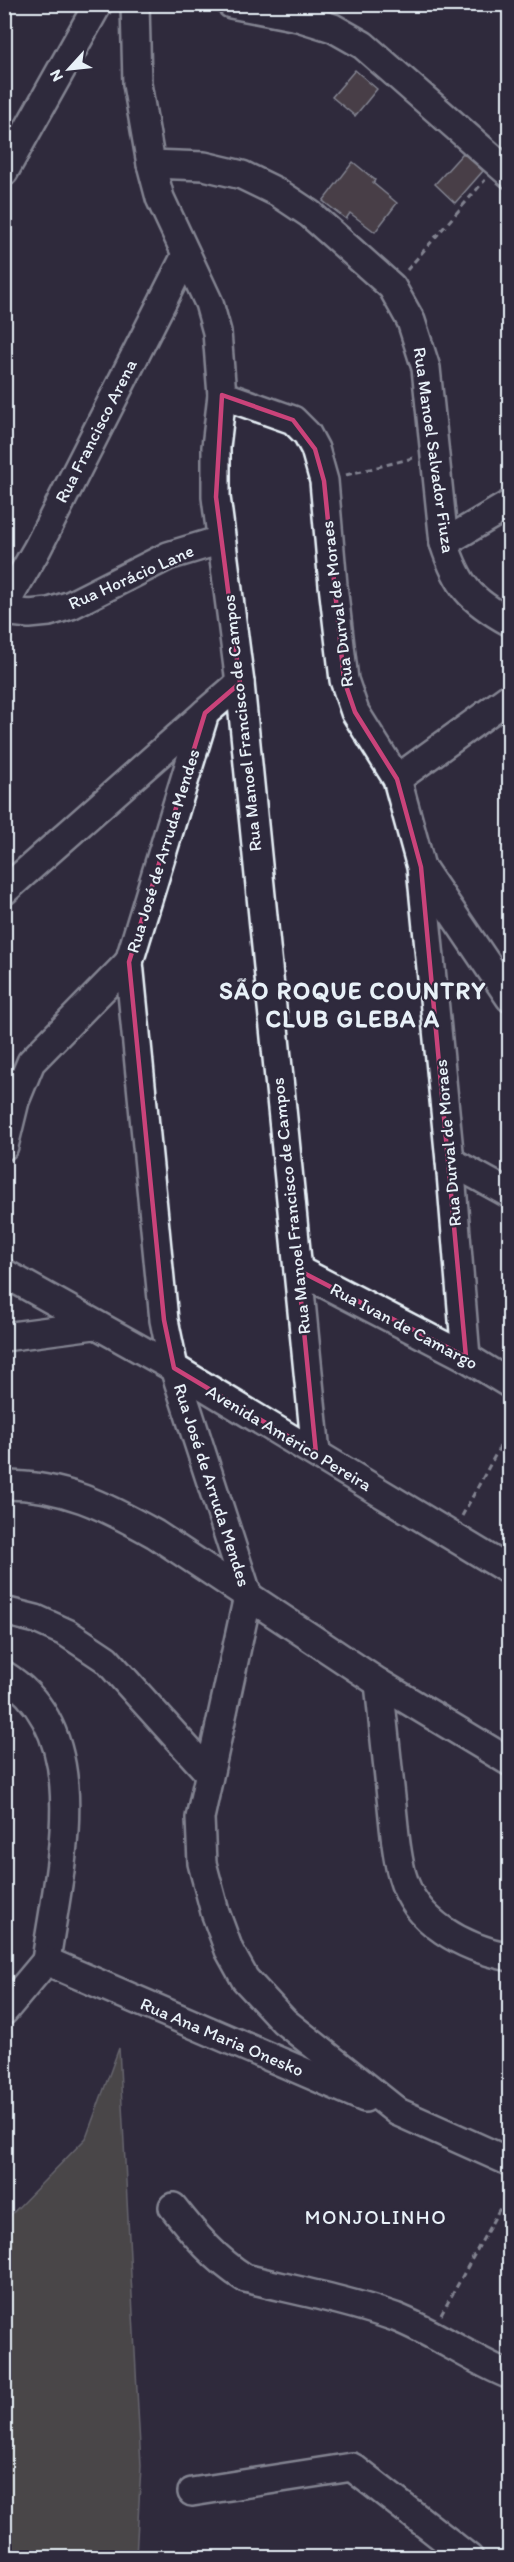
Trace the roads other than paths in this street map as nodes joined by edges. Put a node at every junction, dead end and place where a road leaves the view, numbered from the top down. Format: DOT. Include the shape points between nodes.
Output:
graph roads {
  1 [pos="99,4"];
  2 [pos="135,4"];
  3 [pos="231,4"];
  4 [pos="151,164"];
  5 [pos="504,168"];
  6 [pos="4,172"];
  7 [pos="186,255"];
  8 [pos="222,395"];
  9 [pos="510,504"];
  10 [pos="221,540"];
  11 [pos="444,543"];
  12 [pos="4,606"];
  13 [pos="4,611"];
  14 [pos="510,622"];
  15 [pos="240,683"];
  16 [pos="510,697"];
  17 [pos="205,713"];
  18 [pos="397,779"];
  19 [pos="421,867"];
  20 [pos="4,891"];
  21 [pos="129,962"];
  22 [pos="510,998"];
  23 [pos="4,1146"];
  24 [pos="450,1161"];
  25 [pos="510,1194"];
  26 [pos="298,1270"];
  27 [pos="4,1273"];
  28 [pos="94,1325"];
  29 [pos="4,1337"];
  30 [pos="466,1357"];
  31 [pos="174,1368"];
  32 [pos="510,1384"];
  33 [pos="316,1453"];
  34 [pos="4,1485"];
  35 [pos="510,1571"];
  36 [pos="248,1596"];
  37 [pos="4,1611"];
  38 [pos="4,1675"];
  39 [pos="379,1683"];
  40 [pos="510,1762"];
  41 [pos="208,1772"];
  42 [pos="510,1958"];
  43 [pos="46,1961"];
  44 [pos="4,2011"];
  45 [pos="398,2112"];
  46 [pos="510,2162"];
  47 [pos="174,2207"];
  48 [pos="510,2376"];
  49 [pos="192,2492"];
  50 [pos="469,2558"];
  1 -- 6 [label="street"];
  2 -- 4 [label="street, Rua Manoel Francisco de Campos" via="137,84"];
  3 -- 5 [label="street" via="298,17 333,28 363,45"];
  4 -- 7 [label="street, Rua Manoel Francisco de Campos" via="160,198"];
  4 -- 11 [label="street, Rua Manoel Salvador Fiuza" via="204,166 242,175 277,192 310,214 392,287 411,321 426,368"];
  7 -- 8 [label="street, Rua Manoel Francisco de Campos" via="209,303 217,332"];
  7 -- 12 [label="street, Rua Francisco Arena"];
  8 -- 10 [label="street, Rua Manoel Francisco de Campos" via="216,447"];
  8 -- 18 [label="street, Rua Durval de Moraes" via="293,420 315,449 324,481 344,680 355,712"];
  9 -- 11 [label="street"];
  10 -- 13 [label="street, Rua Horácio Lane" via="168,556 71,605 39,613"];
  10 -- 15 [label="street, Rua Manoel Francisco de Campos"];
  11 -- 14 [label="street, Rua Manoel Salvador Fiuza" via="453,571 466,591 483,608"];
  15 -- 17 [label="street"];
  15 -- 26 [label="street, Rua Manoel Francisco de Campos"];
  16 -- 18 [label="street"];
  17 -- 20 [label="street"];
  17 -- 21 [label="street, Rua José de Arruda Mendes"];
  18 -- 19 [label="street, Rua Durval de Moraes"];
  19 -- 22 [label="street"];
  19 -- 24 [label="street, Rua Durval de Moraes"];
  21 -- 23 [label="street" via="31,1062 15,1101"];
  21 -- 31 [label="street, Rua José de Arruda Mendes" via="164,1320"];
  24 -- 25 [label="street"];
  24 -- 30 [label="street, Rua Durval de Moraes"];
  26 -- 30 [label="street, Rua Ivan de Camargo"];
  26 -- 33 [label="street, Rua Manoel Francisco de Campos"];
  27 -- 28 [label="street, Avenida Américo Pereira"];
  28 -- 29 [label="street"];
  28 -- 31 [label="street, Avenida Américo Pereira"];
  30 -- 32 [label="street, Rua Ivan de Camargo"];
  31 -- 33 [label="street, Avenida Américo Pereira"];
  31 -- 36 [label="street, Rua José de Arruda Mendes"];
  33 -- 35 [label="street, Avenida Américo Pereira"];
  34 -- 36 [label="street" via="78,1495 155,1534"];
  36 -- 39 [label="street"];
  36 -- 41 [label="street, Rua José de Arruda Mendes"];
  37 -- 41 [label="street" via="67,1633 106,1659"];
  38 -- 43 [label="street" via="20,1685 36,1703 51,1728 61,1758 64,1826"];
  39 -- 40 [label="street"];
  39 -- 42 [label="street" via="402,1877 414,1900 435,1925 460,1942"];
  41 -- 45 [label="street, Rua José de Arruda Mendes" via="200,1818 202,1863 232,1956 245,1979 284,2021"];
  43 -- 44 [label="street"];
  43 -- 45 [label="street, Rua Ana Maria Onesko"];
  45 -- 46 [label="street, Rua José de Arruda Mendes"];
  47 -- 48 [label="street" via="228,2268 244,2278 394,2317"];
  49 -- 50 [label="street" via="352,2467"];
}
